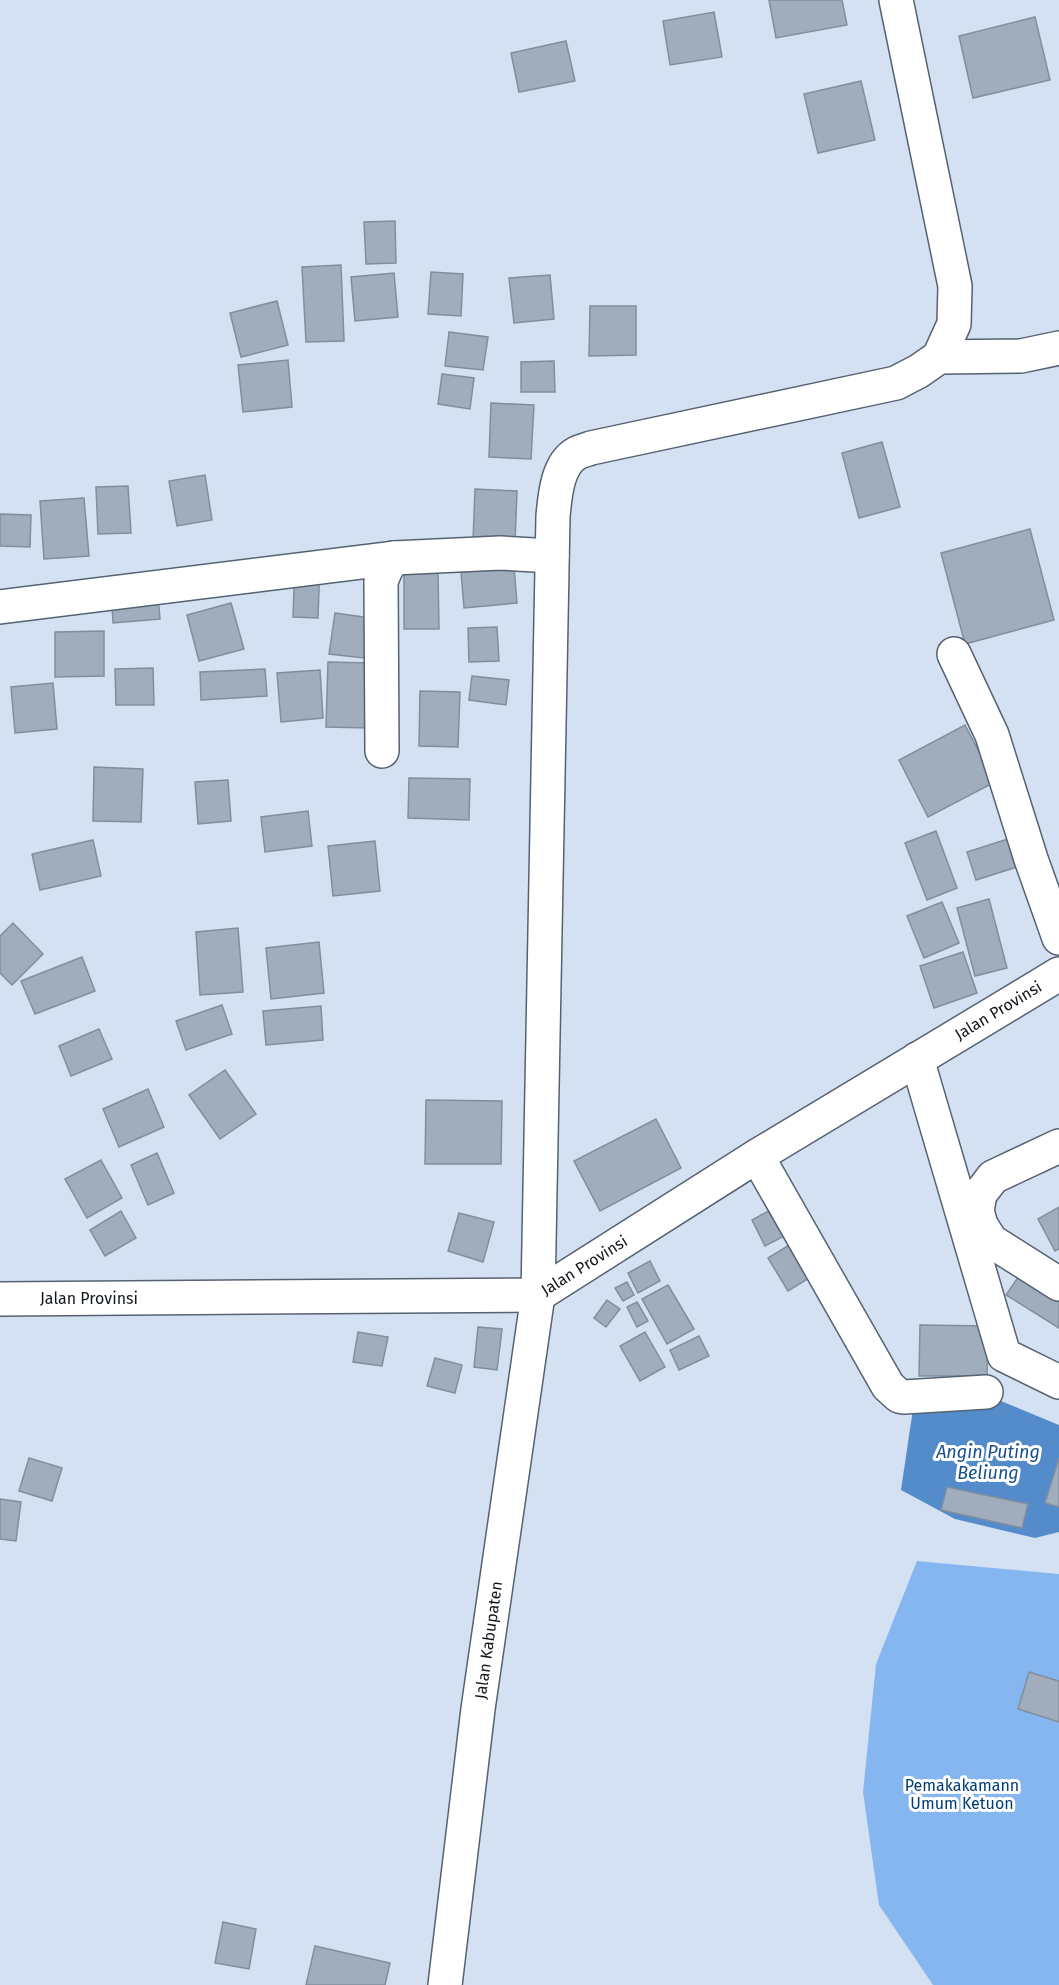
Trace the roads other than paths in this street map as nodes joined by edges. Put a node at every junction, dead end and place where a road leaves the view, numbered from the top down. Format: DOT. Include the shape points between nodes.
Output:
graph roads {
  1 [pos="896,0"];
  2 [pos="1059,348"];
  3 [pos="939,357"];
  4 [pos="552,556"];
  5 [pos="394,558"];
  6 [pos="0,607"];
  7 [pos="954,654"];
  8 [pos="382,751"];
  9 [pos="1059,938"];
  10 [pos="1059,974"];
  11 [pos="917,1059"];
  12 [pos="1059,1146"];
  13 [pos="757,1156"];
  14 [pos="1059,1284"];
  15 [pos="538,1295"];
  16 [pos="0,1299"];
  17 [pos="1059,1382"];
  18 [pos="986,1392"];
  19 [pos="444,1985"];
  1 -- 3 [label="street" via="955,286 954,324"];
  2 -- 3 [label="street" via="1021,356"];
  3 -- 4 [label="street, Jalan Kabupaten" via="896,383 575,454 563,469 556,491"];
  4 -- 5 [label="street" via="500,553"];
  4 -- 15 [label="street, Jalan Kabupaten"];
  5 -- 6 [label="street"];
  5 -- 8 [label="street" via="381,581"];
  7 -- 9 [label="street" via="992,735"];
  10 -- 11 [label="street, Jalan Provinsi"];
  11 -- 13 [label="street, Jalan Provinsi"];
  11 -- 17 [label="street" via="1004,1355"];
  12 -- 14 [label="street" via="993,1177 980,1194 977,1211 991,1240"];
  13 -- 15 [label="street, Jalan Provinsi"];
  13 -- 18 [label="street" via="894,1393 904,1397"];
  15 -- 16 [label="street, Jalan Provinsi"];
  15 -- 19 [label="street, Jalan Kabupaten" via="478,1709"];
}
